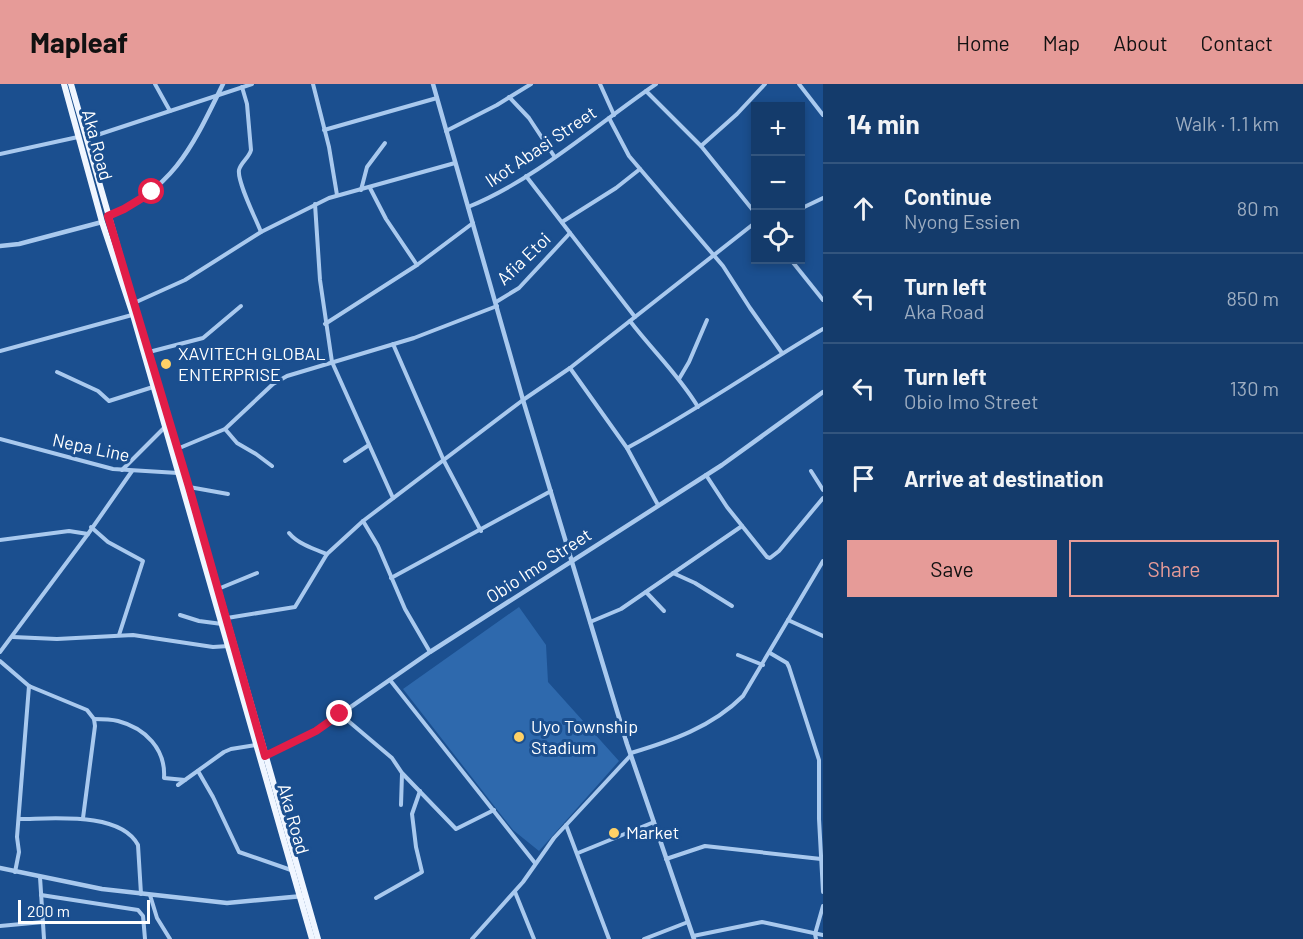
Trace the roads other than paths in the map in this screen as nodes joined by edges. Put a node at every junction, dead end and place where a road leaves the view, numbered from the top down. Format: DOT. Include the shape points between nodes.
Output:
graph roads {
  1 [pos="64,84"];
  2 [pos="71,84"];
  3 [pos="155,84"];
  4 [pos="223,84"];
  5 [pos="252,84"];
  6 [pos="313,84"];
  7 [pos="433,84"];
  8 [pos="531,84"];
  9 [pos="600,84"];
  10 [pos="656,84"];
  11 [pos="765,84"];
  12 [pos="799,84"];
  13 [pos="242,87"];
  14 [pos="646,91"];
  15 [pos="218,95"];
  16 [pos="510,97"];
  17 [pos="437,98"];
  18 [pos="170,111"];
  19 [pos="823,115"];
  20 [pos="611,117"];
  21 [pos="324,130"];
  22 [pos="446,131"];
  23 [pos="80,137"];
  24 [pos="87,138"];
  25 [pos="385,143"];
  26 [pos="701,146"];
  27 [pos="0,154"];
  28 [pos="555,156"];
  29 [pos="455,163"];
  30 [pos="640,168"];
  31 [pos="526,176"];
  32 [pos="370,188"];
  33 [pos="361,190"];
  34 [pos="338,195"];
  35 [pos="823,198"];
  36 [pos="315,204"];
  37 [pos="468,207"];
  38 [pos="805,207"];
  39 [pos="753,210"];
  40 [pos="108,216"];
  41 [pos="102,222"];
  42 [pos="561,222"];
  43 [pos="473,223"];
  44 [pos="751,226"];
  45 [pos="261,232"];
  46 [pos="570,233"];
  47 [pos="0,246"];
  48 [pos="714,255"];
  49 [pos="795,264"];
  50 [pos="417,265"];
  51 [pos="823,300"];
  52 [pos="135,303"];
  53 [pos="497,304"];
  54 [pos="241,306"];
  55 [pos="133,315"];
  56 [pos="635,317"];
  57 [pos="707,320"];
  58 [pos="630,321"];
  59 [pos="326,324"];
  60 [pos="823,329"];
  61 [pos="393,344"];
  62 [pos="0,351"];
  63 [pos="148,353"];
  64 [pos="782,353"];
  65 [pos="332,362"];
  66 [pos="570,368"];
  67 [pos="57,372"];
  68 [pos="679,379"];
  69 [pos="153,387"];
  70 [pos="823,392"];
  71 [pos="523,400"];
  72 [pos="698,407"];
  73 [pos="165,427"];
  74 [pos="225,429"];
  75 [pos="0,439"];
  76 [pos="369,445"];
  77 [pos="627,448"];
  78 [pos="176,449"];
  79 [pos="345,461"];
  80 [pos="444,461"];
  81 [pos="272,466"];
  82 [pos="122,471"];
  83 [pos="132,471"];
  84 [pos="811,471"];
  85 [pos="178,472"];
  86 [pos="706,475"];
  87 [pos="189,487"];
  88 [pos="823,490"];
  89 [pos="551,491"];
  90 [pos="228,494"];
  91 [pos="393,498"];
  92 [pos="823,498"];
  93 [pos="658,505"];
  94 [pos="363,521"];
  95 [pos="742,526"];
  96 [pos="92,527"];
  97 [pos="481,531"];
  98 [pos="289,533"];
  99 [pos="88,534"];
  100 [pos="0,540"];
  101 [pos="327,554"];
  102 [pos="571,561"];
  103 [pos="823,561"];
  104 [pos="257,573"];
  105 [pos="673,573"];
  106 [pos="391,578"];
  107 [pos="218,589"];
  108 [pos="646,592"];
  109 [pos="732,606"];
  110 [pos="664,611"];
  111 [pos="180,615"];
  112 [pos="788,620"];
  113 [pos="224,621"];
  114 [pos="590,622"];
  115 [pos="119,635"];
  116 [pos="823,636"];
  117 [pos="13,637"];
  118 [pos="229,646"];
  119 [pos="0,652"];
  120 [pos="430,652"];
  121 [pos="770,653"];
  122 [pos="738,655"];
  123 [pos="0,661"];
  124 [pos="763,665"];
  125 [pos="390,680"];
  126 [pos="29,686"];
  127 [pos="340,714"];
  128 [pos="94,719"];
  129 [pos="256,745"];
  130 [pos="631,753"];
  131 [pos="265,756"];
  132 [pos="198,771"];
  133 [pos="402,773"];
  134 [pos="185,780"];
  135 [pos="178,785"];
  136 [pos="420,791"];
  137 [pos="401,805"];
  138 [pos="494,810"];
  139 [pos="19,819"];
  140 [pos="82,819"];
  141 [pos="654,822"];
  142 [pos="566,825"];
  143 [pos="578,853"];
  144 [pos="666,859"];
  145 [pos="822,859"];
  146 [pos="536,863"];
  147 [pos="0,868"];
  148 [pos="292,871"];
  149 [pos="15,872"];
  150 [pos="40,877"];
  151 [pos="515,892"];
  152 [pos="823,892"];
  153 [pos="141,894"];
  154 [pos="41,895"];
  155 [pos="150,895"];
  156 [pos="302,896"];
  157 [pos="376,898"];
  158 [pos="823,906"];
  159 [pos="43,922"];
  160 [pos="688,922"];
  161 [pos="0,926"];
  162 [pos="823,935"];
  163 [pos="816,936"];
  164 [pos="532,937"];
  165 [pos="693,937"];
  166 [pos="44,939"];
  167 [pos="145,939"];
  168 [pos="170,939"];
  169 [pos="312,939"];
  170 [pos="318,939"];
  171 [pos="472,939"];
  172 [pos="526,939"];
  173 [pos="609,939"];
  174 [pos="644,939"];
  1 -- 23 [label="main road, Aka Road"];
  2 -- 24 [label="main road, Aka Road"];
  3 -- 18 [label="street"];
  4 -- 15 [label="street"];
  5 -- 13 [label="street"];
  6 -- 21 [label="street"];
  7 -- 17 [label="street"];
  8 -- 16 [label="street"];
  9 -- 20 [label="street"];
  10 -- 14 [label="street, Ikot Abasi Street"];
  11 -- 26 [label="street"];
  12 -- 19 [label="street"];
  13 -- 15 [label="street"];
  13 -- 45 [label="street" via="251,150 241,166 240,183"];
  14 -- 20 [label="street, Ikot Abasi Street"];
  14 -- 26 [label="street"];
  15 -- 18 [label="street"];
  15 -- 40 [label="street" via="172,173 145,197"];
  16 -- 22 [label="street"];
  16 -- 28 [label="street"];
  17 -- 21 [label="street"];
  17 -- 22 [label="street"];
  18 -- 24 [label="street"];
  20 -- 28 [label="street, Ikot Abasi Street"];
  20 -- 30 [label="street" via="626,151"];
  21 -- 34 [label="street"];
  22 -- 29 [label="street"];
  23 -- 27 [label="street"];
  23 -- 41 [label="main road, Aka Road"];
  24 -- 40 [label="main road, Aka Road"];
  25 -- 33 [label="street" via="367,167"];
  26 -- 39 [label="street"];
  28 -- 31 [label="street, Ikot Abasi Street"];
  29 -- 32 [label="street"];
  29 -- 37 [label="street"];
  30 -- 42 [label="street"];
  30 -- 48 [label="street"];
  31 -- 37 [label="street, Ikot Abasi Street" via="495,196"];
  31 -- 42 [label="street"];
  32 -- 33 [label="street"];
  32 -- 50 [label="street"];
  33 -- 34 [label="street"];
  34 -- 36 [label="street"];
  35 -- 38 [label="street"];
  36 -- 45 [label="street"];
  36 -- 59 [label="street"];
  37 -- 43 [label="street"];
  40 -- 52 [label="main road, Aka Road"];
  41 -- 47 [label="street"];
  41 -- 55 [label="main road, Aka Road"];
  42 -- 46 [label="street"];
  43 -- 50 [label="street"];
  43 -- 53 [label="street"];
  44 -- 48 [label="street"];
  45 -- 52 [label="street" via="185,280"];
  46 -- 53 [label="street, Afia Etoi" via="519,288"];
  46 -- 56 [label="street"];
  48 -- 56 [label="street"];
  48 -- 64 [label="street"];
  49 -- 51 [label="street"];
  50 -- 59 [label="street"];
  52 -- 63 [label="main road, Aka Road"];
  53 -- 61 [label="street, Afia Etoi"];
  53 -- 71 [label="street"];
  54 -- 63 [label="street" via="203,338"];
  55 -- 62 [label="street"];
  55 -- 69 [label="main road, Aka Road"];
  56 -- 58 [label="street"];
  57 -- 68 [label="street"];
  58 -- 66 [label="street"];
  58 -- 68 [label="street"];
  59 -- 65 [label="street"];
  60 -- 64 [label="street"];
  61 -- 65 [label="street, Afia Etoi"];
  61 -- 80 [label="street"];
  63 -- 78 [label="main road, Aka Road"];
  64 -- 72 [label="street"];
  65 -- 74 [label="street, Afia Etoi" via="278,380"];
  65 -- 76 [label="street"];
  66 -- 71 [label="street"];
  66 -- 77 [label="street"];
  67 -- 69 [label="street" via="98,391 109,401"];
  68 -- 72 [label="street"];
  69 -- 73 [label="main road, Aka Road"];
  70 -- 86 [label="street, Obio Imo Street"];
  71 -- 80 [label="street"];
  71 -- 89 [label="street"];
  72 -- 77 [label="street"];
  73 -- 82 [label="street"];
  73 -- 85 [label="main road, Aka Road"];
  74 -- 78 [label="street, Afia Etoi"];
  74 -- 81 [label="street" via="234,441"];
  75 -- 82 [label="street, Nepa Line"];
  76 -- 79 [label="street"];
  76 -- 91 [label="street"];
  77 -- 93 [label="street"];
  78 -- 87 [label="main road, Aka Road"];
  80 -- 91 [label="street"];
  80 -- 97 [label="street"];
  82 -- 83 [label="street, Nepa Line"];
  83 -- 85 [label="street, Nepa Line"];
  83 -- 96 [label="street"];
  84 -- 88 [label="street"];
  85 -- 113 [label="main road, Aka Road"];
  86 -- 93 [label="street, Obio Imo Street"];
  86 -- 95 [label="street"];
  87 -- 90 [label="street"];
  87 -- 107 [label="main road, Aka Road"];
  89 -- 97 [label="street"];
  89 -- 102 [label="street"];
  91 -- 94 [label="street"];
  92 -- 95 [label="street" via="770,558"];
  93 -- 102 [label="street, Obio Imo Street"];
  94 -- 101 [label="street"];
  94 -- 106 [label="street"];
  95 -- 105 [label="street"];
  96 -- 99 [label="street"];
  96 -- 115 [label="street" via="108,542 143,561"];
  97 -- 106 [label="street"];
  98 -- 101 [label="street"];
  99 -- 100 [label="street" via="69,531"];
  99 -- 117 [label="street"];
  101 -- 113 [label="street" via="295,607"];
  102 -- 114 [label="street"];
  102 -- 120 [label="street, Obio Imo Street"];
  103 -- 112 [label="street"];
  104 -- 107 [label="street"];
  105 -- 108 [label="street"];
  105 -- 109 [label="street"];
  106 -- 120 [label="street"];
  107 -- 113 [label="main road, Aka Road"];
  108 -- 110 [label="street"];
  108 -- 114 [label="street" via="614,613"];
  111 -- 113 [label="street" via="199,621"];
  112 -- 116 [label="street"];
  112 -- 121 [label="street"];
  113 -- 118 [label="main road, Aka Road"];
  113 -- 131 [label="main road, Aka Road"];
  114 -- 130 [label="street"];
  115 -- 117 [label="street"];
  115 -- 118 [label="street"];
  117 -- 119 [label="street"];
  118 -- 129 [label="main road, Aka Road"];
  120 -- 125 [label="street, Obio Imo Street"];
  121 -- 124 [label="street"];
  121 -- 145 [label="street" via="789,666 819,760"];
  122 -- 124 [label="street"];
  123 -- 126 [label="street"];
  124 -- 130 [label="street" via="731,708 670,741"];
  125 -- 127 [label="street, Obio Imo Street"];
  125 -- 138 [label="street"];
  126 -- 128 [label="street" via="87,710"];
  126 -- 139 [label="street"];
  127 -- 131 [label="street, Obio Imo Street" via="316,731"];
  127 -- 133 [label="street" via="392,758"];
  128 -- 134 [label="street" via="118,721 143,734 156,744 165,767 164,778"];
  128 -- 140 [label="street"];
  129 -- 132 [label="street" via="231,748"];
  129 -- 148 [label="main road, Aka Road"];
  130 -- 141 [label="street"];
  130 -- 142 [label="street"];
  131 -- 156 [label="main road, Aka Road"];
  132 -- 134 [label="street"];
  132 -- 148 [label="street" via="239,852"];
  133 -- 136 [label="street"];
  133 -- 137 [label="street"];
  134 -- 135 [label="street"];
  136 -- 138 [label="street" via="456,830"];
  136 -- 157 [label="street" via="412,814 422,873"];
  138 -- 146 [label="street"];
  139 -- 140 [label="street"];
  139 -- 149 [label="street"];
  140 -- 153 [label="street" via="120,828 135,838"];
  141 -- 143 [label="street"];
  141 -- 144 [label="street"];
  142 -- 143 [label="street"];
  142 -- 146 [label="street"];
  143 -- 173 [label="street"];
  144 -- 145 [label="street" via="705,846"];
  144 -- 160 [label="street"];
  145 -- 152 [label="street"];
  146 -- 151 [label="street"];
  147 -- 149 [label="street"];
  148 -- 156 [label="main road, Aka Road"];
  149 -- 150 [label="street"];
  150 -- 153 [label="street"];
  150 -- 154 [label="street"];
  151 -- 164 [label="street"];
  151 -- 171 [label="street"];
  153 -- 155 [label="street"];
  154 -- 159 [label="street"];
  154 -- 167 [label="street" via="138,910 143,916"];
  155 -- 156 [label="street" via="227,903"];
  155 -- 168 [label="street" via="157,918"];
  156 -- 169 [label="main road, Aka Road"];
  156 -- 170 [label="main road, Aka Road"];
  158 -- 163 [label="street"];
  159 -- 161 [label="street"];
  159 -- 166 [label="street"];
  160 -- 165 [label="street"];
  160 -- 174 [label="street"];
  162 -- 163 [label="street"];
  163 -- 165 [label="street" via="762,922"];
  164 -- 172 [label="street"];
}
